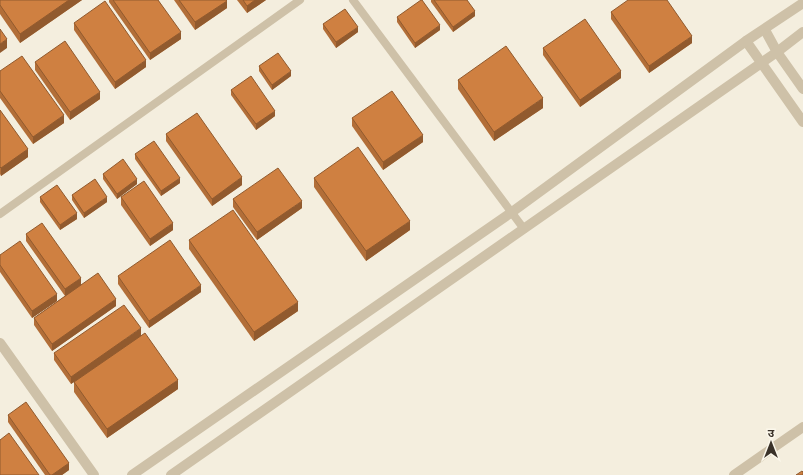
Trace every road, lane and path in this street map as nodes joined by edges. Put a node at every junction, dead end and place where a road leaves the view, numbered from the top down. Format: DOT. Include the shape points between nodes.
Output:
graph roads {
  1 [pos="300,0"];
  2 [pos="353,0"];
  3 [pos="803,3"];
  4 [pos="766,30"];
  5 [pos="803,32"];
  6 [pos="746,41"];
  7 [pos="777,52"];
  8 [pos="762,63"];
  9 [pos="803,89"];
  10 [pos="803,122"];
  11 [pos="512,212"];
  12 [pos="0,214"];
  13 [pos="524,229"];
  14 [pos="0,343"];
  15 [pos="803,427"];
  16 [pos="94,475"];
  17 [pos="132,475"];
  18 [pos="171,475"];
  19 [pos="734,475"];
  1 -- 12 [label="lane"];
  2 -- 11 [label="lane"];
  3 -- 4 [label="street"];
  4 -- 6 [label="street"];
  4 -- 7 [label="street"];
  5 -- 7 [label="street"];
  6 -- 8 [label="street"];
  6 -- 11 [label="street"];
  7 -- 8 [label="street"];
  7 -- 9 [label="street"];
  8 -- 10 [label="street"];
  8 -- 13 [label="street"];
  11 -- 13 [label="lane"];
  11 -- 17 [label="street"];
  13 -- 18 [label="street"];
  14 -- 16 [label="street"];
  15 -- 19 [label="street"];
}
